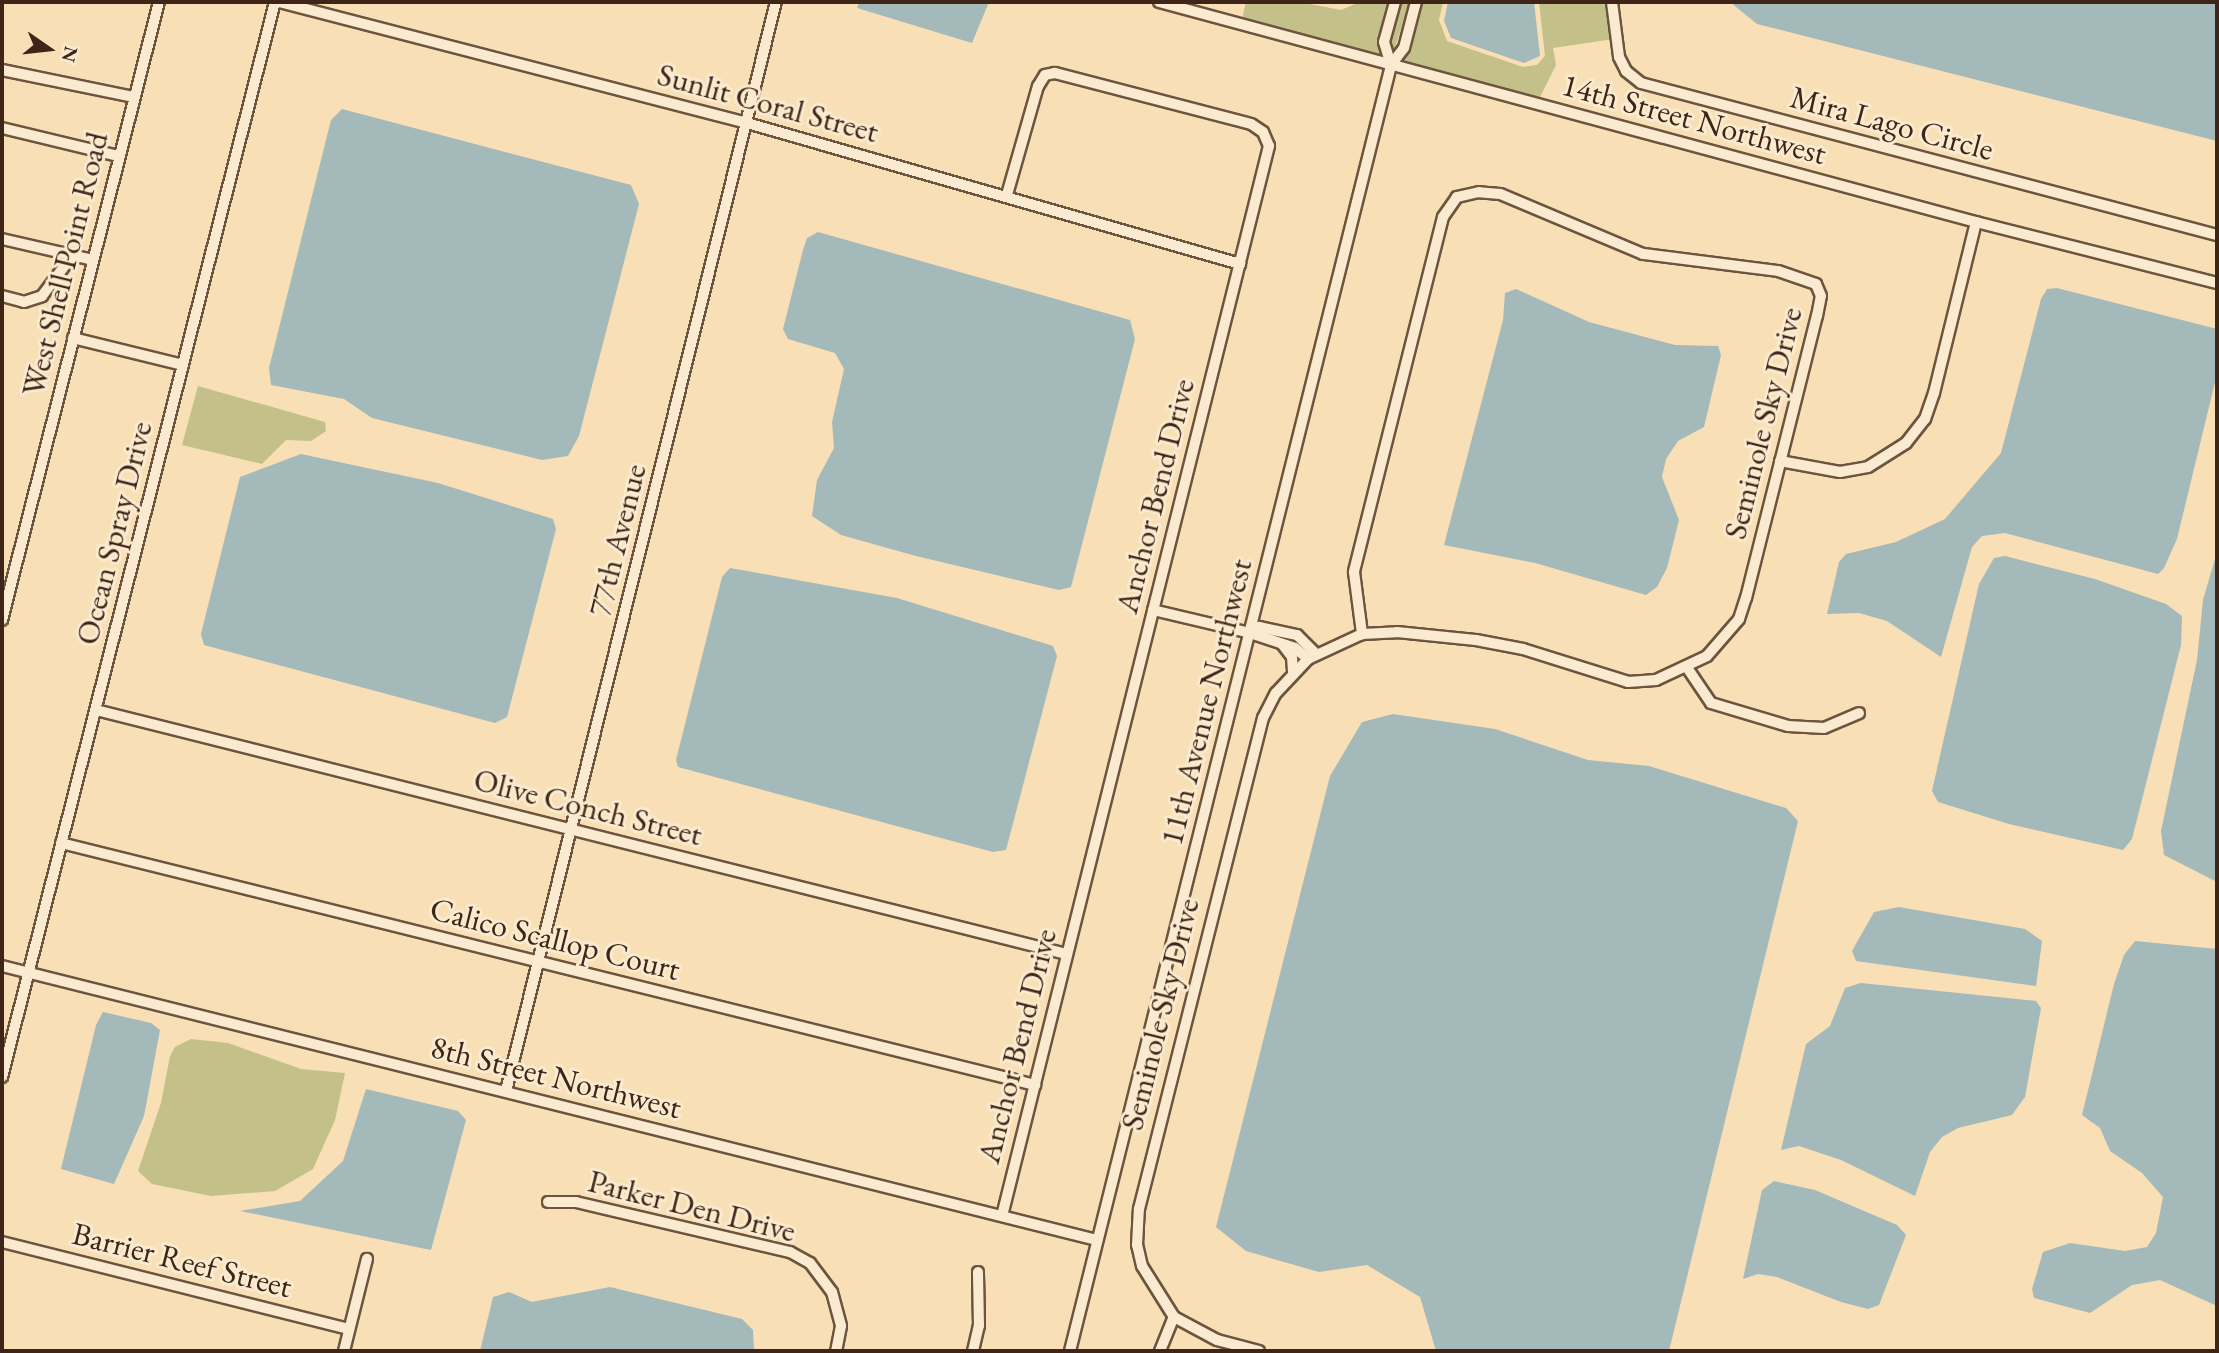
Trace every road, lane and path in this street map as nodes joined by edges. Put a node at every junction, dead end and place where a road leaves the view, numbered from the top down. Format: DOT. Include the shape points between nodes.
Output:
graph roads {
  1 [pos="159,2"];
  2 [pos="277,2"];
  3 [pos="776,2"];
  4 [pos="1159,2"];
  5 [pos="1395,2"];
  6 [pos="1416,2"];
  7 [pos="1612,2"];
  8 [pos="1391,65"];
  9 [pos="2,70"];
  10 [pos="134,97"];
  11 [pos="747,123"];
  12 [pos="2,128"];
  13 [pos="119,156"];
  14 [pos="1007,195"];
  15 [pos="1976,222"];
  16 [pos="2217,235"];
  17 [pos="2,239"];
  18 [pos="72,256"];
  19 [pos="93,260"];
  20 [pos="1240,264"];
  21 [pos="2217,283"];
  22 [pos="2,296"];
  23 [pos="73,338"];
  24 [pos="184,365"];
  25 [pos="1780,461"];
  26 [pos="1153,610"];
  27 [pos="2,620"];
  28 [pos="1250,633"];
  29 [pos="1362,635"];
  30 [pos="1281,644"];
  31 [pos="1312,657"];
  32 [pos="1688,669"];
  33 [pos="1293,673"];
  34 [pos="96,710"];
  35 [pos="1859,713"];
  36 [pos="572,830"];
  37 [pos="61,843"];
  38 [pos="1068,954"];
  39 [pos="538,961"];
  40 [pos="2,965"];
  41 [pos="28,973"];
  42 [pos="2,1077"];
  43 [pos="1035,1086"];
  44 [pos="506,1091"];
  45 [pos="548,1202"];
  46 [pos="1002,1216"];
  47 [pos="1097,1240"];
  48 [pos="2,1242"];
  49 [pos="367,1259"];
  50 [pos="978,1272"];
  51 [pos="1174,1317"];
  52 [pos="349,1329"];
  53 [pos="344,1351"];
  54 [pos="836,1351"];
  55 [pos="973,1351"];
  56 [pos="1070,1351"];
  57 [pos="1160,1351"];
  58 [pos="1259,1351"];
  1 -- 10 [label="street, West Shell Point Road"];
  2 -- 11 [label="street, Sunlit Coral Street"];
  2 -- 24 [label="street, Ocean Spray Drive"];
  3 -- 11 [label="street, 77th Avenue"];
  4 -- 8 [label="street, 14th Street Northwest"];
  5 -- 8 [label="street, 11th Avenue Northwest" via="1384,42"];
  6 -- 8 [label="street, 11th Avenue Northwest" via="1404,48"];
  7 -- 16 [label="street, Mira Lago Circle" via="1619,57 1626,71 1642,83"];
  8 -- 15 [label="street, 14th Street Northwest"];
  8 -- 28 [label="street, 11th Avenue Northwest"];
  9 -- 10 [label="street"];
  10 -- 13 [label="street, West Shell Point Road"];
  11 -- 14 [label="street, Sunlit Coral Street"];
  11 -- 36 [label="street, 77th Avenue"];
  12 -- 13 [label="street"];
  13 -- 19 [label="street, West Shell Point Road"];
  14 -- 20 [label="street, Sunlit Coral Street"];
  14 -- 20 [label="street, Anchor Bend Drive" via="1045,75 1067,73 1251,124 1263,132 1269,146"];
  15 -- 21 [label="street, 14th Street Northwest"];
  15 -- 25 [label="street" via="1934,393 1924,419 1906,443 1868,467 1840,472"];
  17 -- 18 [label="street"];
  18 -- 19 [label="street"];
  18 -- 22 [label="street" via="42,296 24,302"];
  19 -- 23 [label="street, West Shell Point Road"];
  20 -- 26 [label="street, Anchor Bend Drive"];
  23 -- 24 [label="street"];
  23 -- 27 [label="street, West Shell Point Road"];
  24 -- 34 [label="street, Ocean Spray Drive"];
  25 -- 29 [label="street, Seminole Sky Drive" via="1817,316 1821,296 1816,284 1777,271 1643,254 1500,194 1457,197 1443,217 1354,572"];
  25 -- 32 [label="street, Seminole Sky Drive" via="1739,619 1725,639"];
  26 -- 28 [label="street"];
  26 -- 38 [label="street, Anchor Bend Drive"];
  28 -- 30 [label="street"];
  28 -- 31 [label="street" via="1259,627 1297,635"];
  28 -- 47 [label="street, 11th Avenue Northwest"];
  29 -- 31 [label="street, Seminole Sky Drive"];
  29 -- 32 [label="street, Seminole Sky Drive" via="1397,632 1476,640 1523,649 1628,682 1656,681"];
  30 -- 31 [label="street"];
  30 -- 33 [label="street" via="1292,657"];
  31 -- 33 [label="street, Seminole Sky Drive"];
  32 -- 35 [label="street" via="1711,703 1788,726 1824,728"];
  33 -- 51 [label="street, Seminole Sky Drive" via="1262,718 1139,1209 1142,1266"];
  34 -- 36 [label="street, Olive Conch Street"];
  34 -- 37 [label="street, Ocean Spray Drive"];
  36 -- 38 [label="street, Olive Conch Street"];
  36 -- 39 [label="street, 77th Avenue"];
  37 -- 39 [label="street, Calico Scallop Court"];
  37 -- 41 [label="street, Ocean Spray Drive"];
  38 -- 43 [label="street, Anchor Bend Drive"];
  39 -- 43 [label="street, Calico Scallop Court"];
  39 -- 44 [label="street, 77th Avenue"];
  40 -- 41 [label="street, 8th Street Northwest"];
  41 -- 42 [label="street, Ocean Spray Drive"];
  41 -- 44 [label="street, 8th Street Northwest"];
  43 -- 46 [label="street, Anchor Bend Drive"];
  44 -- 46 [label="street, 8th Street Northwest"];
  45 -- 54 [label="street, Parker Den Drive" via="576,1202 790,1252 810,1264 832,1292 841,1326"];
  46 -- 47 [label="street, 8th Street Northwest"];
  47 -- 56 [label="street, 11th Avenue Northwest"];
  48 -- 52 [label="street, Barrier Reef Street"];
  49 -- 52 [label="street"];
  50 -- 55 [label="street" via="979,1326"];
  51 -- 57 [label="street"];
  51 -- 58 [label="street, Seminole Sky Drive" via="1217,1340"];
  52 -- 53 [label="street"];
}
